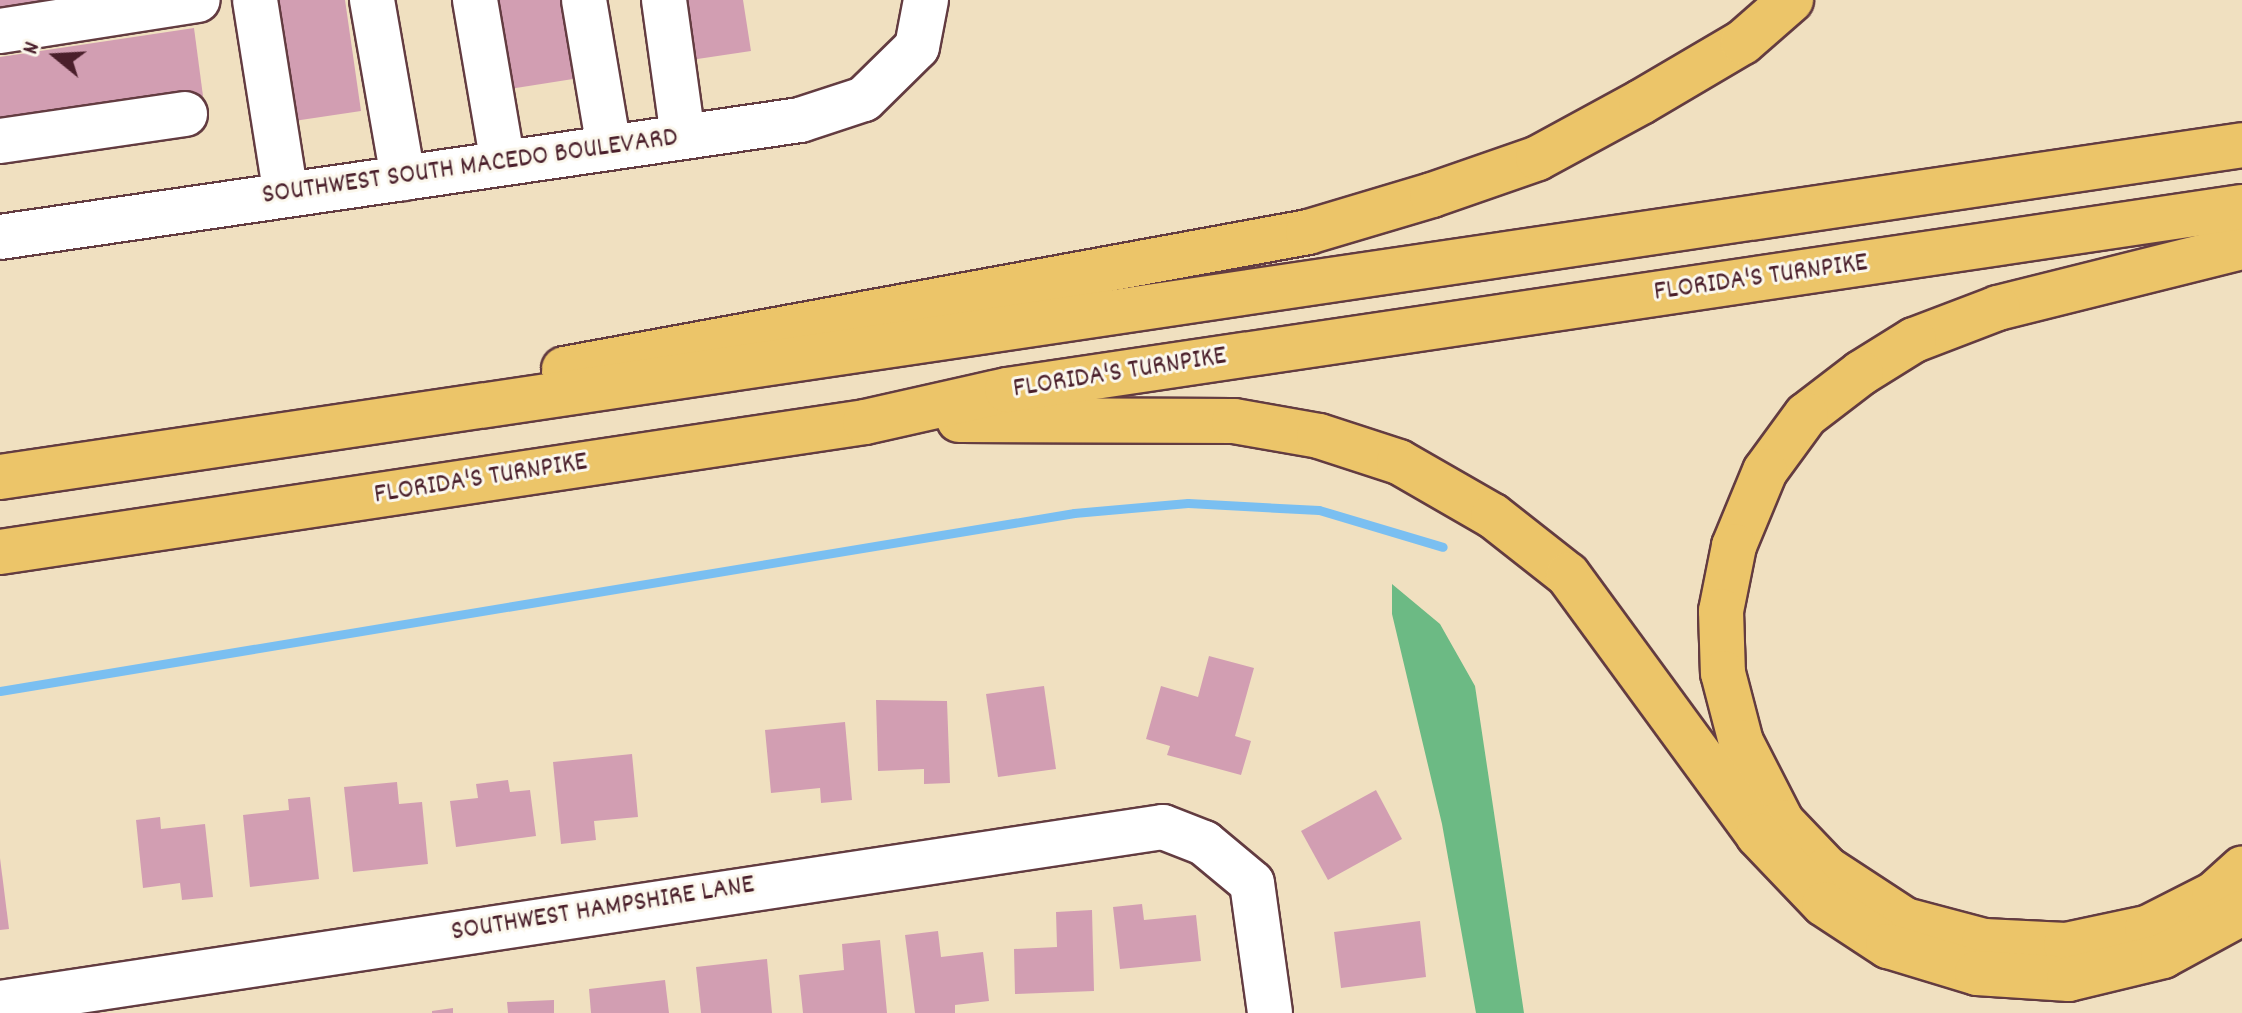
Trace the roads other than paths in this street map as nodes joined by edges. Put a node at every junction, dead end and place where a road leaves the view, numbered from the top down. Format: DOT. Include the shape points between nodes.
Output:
graph roads {
  1 [pos="198,0"];
  2 [pos="255,0"];
  3 [pos="372,0"];
  4 [pos="475,0"];
  5 [pos="584,0"];
  6 [pos="664,0"];
  7 [pos="926,0"];
  8 [pos="1791,0"];
  9 [pos="0,31"];
  10 [pos="185,114"];
  11 [pos="683,137"];
  12 [pos="0,141"];
  13 [pos="2242,145"];
  14 [pos="609,148"];
  15 [pos="503,163"];
  16 [pos="403,178"];
  17 [pos="286,195"];
  18 [pos="2242,207"];
  19 [pos="0,237"];
  20 [pos="2242,247"];
  21 [pos="371,421"];
  22 [pos="865,422"];
  23 [pos="0,477"];
  24 [pos="0,552"];
  25 [pos="2242,869"];
  26 [pos="2242,913"];
  27 [pos="0,1003"];
  28 [pos="1270,1013"];
  1 -- 9 [label="street"];
  2 -- 17 [label="street"];
  3 -- 16 [label="street"];
  4 -- 15 [label="street"];
  5 -- 14 [label="street"];
  6 -- 11 [label="street"];
  7 -- 11 [label="street, SOUTHWEST SOUTH MACEDO BOULEVARD" via="917,47 864,99 800,120"];
  8 -- 21 [label="highway" via="1743,42 1538,158 1335,224 555,371"];
  10 -- 12 [label="street"];
  11 -- 14 [label="street, SOUTHWEST SOUTH MACEDO BOULEVARD"];
  13 -- 21 [label="highway, FLORIDA'S TURNPIKE" via="597,393"];
  14 -- 15 [label="street, SOUTHWEST SOUTH MACEDO BOULEVARD"];
  15 -- 16 [label="street, SOUTHWEST SOUTH MACEDO BOULEVARD"];
  16 -- 17 [label="street, SOUTHWEST SOUTH MACEDO BOULEVARD"];
  17 -- 19 [label="street, SOUTHWEST SOUTH MACEDO BOULEVARD"];
  18 -- 22 [label="highway, FLORIDA'S TURNPIKE" via="1007,390"];
  20 -- 25 [label="highway" via="1998,308 1914,340 1861,373 1806,415 1765,471 1734,546 1721,611 1723,673 1741,742 1782,822 1827,869 1905,920 1984,941 2066,945 2147,928 2214,894"];
  21 -- 23 [label="highway, FLORIDA'S TURNPIKE"];
  22 -- 24 [label="highway, FLORIDA'S TURNPIKE"];
  22 -- 26 [label="highway" via="1234,421 1319,436 1399,462 1493,516 1568,575 1758,835 1824,904 1888,946 1977,973 2069,979 2163,956"];
  27 -- 28 [label="street, SOUTHWEST HAMPSHIRE LANE" via="1163,827 1204,843 1252,883"];
}
